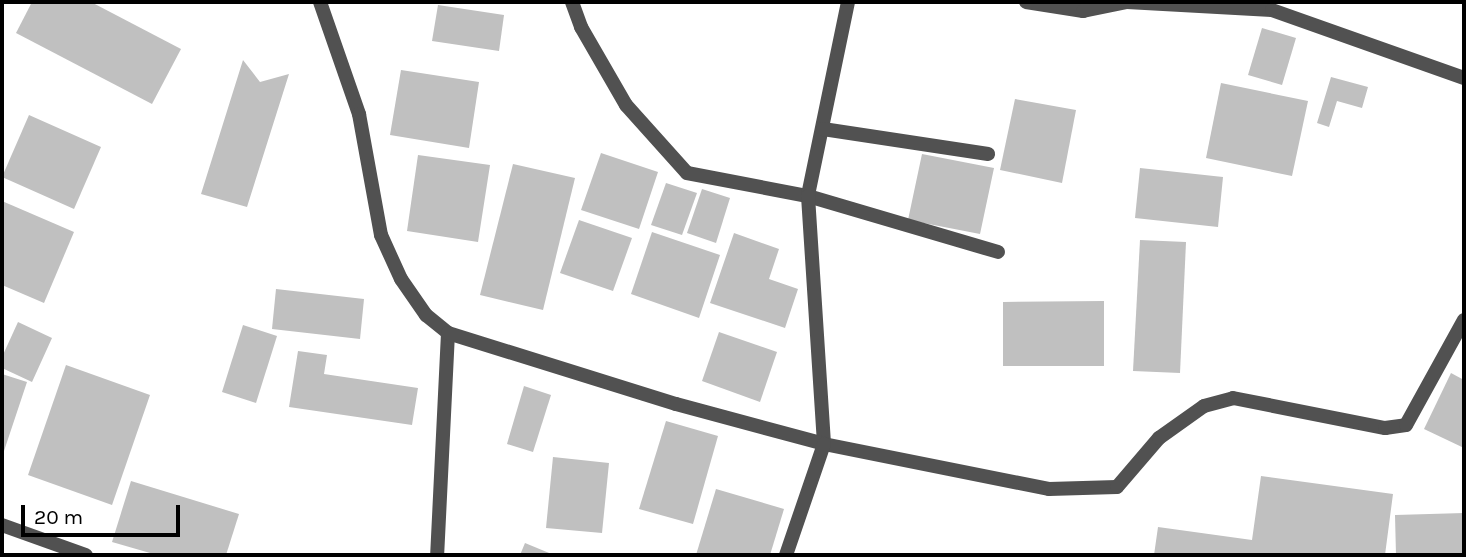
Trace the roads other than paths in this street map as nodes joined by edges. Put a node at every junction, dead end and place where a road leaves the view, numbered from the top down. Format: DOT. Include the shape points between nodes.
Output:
graph roads {
  1 [pos="320,2"];
  2 [pos="572,2"];
  3 [pos="848,2"];
  4 [pos="1026,2"];
  5 [pos="1464,78"];
  6 [pos="823,129"];
  7 [pos="988,154"];
  8 [pos="808,196"];
  9 [pos="998,252"];
  10 [pos="1464,320"];
  11 [pos="448,333"];
  12 [pos="824,444"];
  13 [pos="2,525"];
  14 [pos="86,555"];
  15 [pos="438,555"];
  16 [pos="786,555"];
  1 -- 11 [label="street" via="359,114 381,235 401,279 426,315"];
  2 -- 8 [label="street" via="581,27 626,105 687,173"];
  3 -- 6 [label="street"];
  4 -- 5 [label="street" via="1083,11 1127,2 1272,10"];
  6 -- 7 [label="street"];
  6 -- 8 [label="street"];
  8 -- 9 [label="street"];
  8 -- 12 [label="street"];
  10 -- 12 [label="street" via="1406,425 1385,428 1233,398 1204,406 1159,438 1117,486 1049,489"];
  11 -- 12 [label="street" via="676,404"];
  11 -- 15 [label="street"];
  12 -- 16 [label="street"];
  13 -- 14 [label="street"];
}
